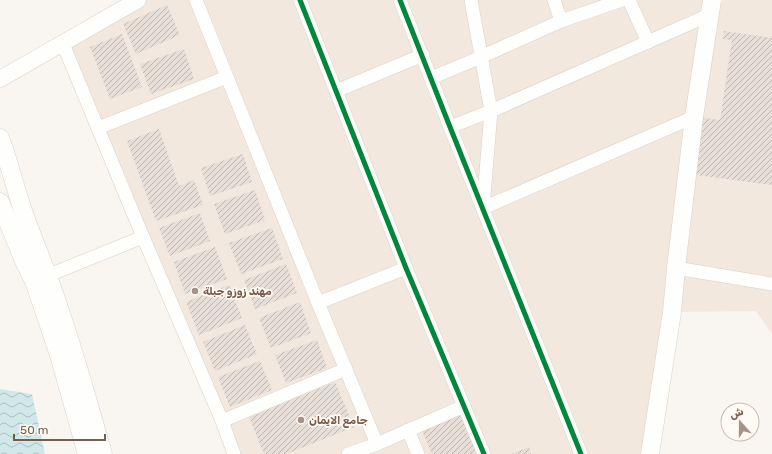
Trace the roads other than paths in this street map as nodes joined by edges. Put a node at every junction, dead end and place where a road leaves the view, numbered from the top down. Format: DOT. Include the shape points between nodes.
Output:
graph roads {
  1 [pos="138,0"];
  2 [pos="196,0"];
  3 [pos="300,0"];
  4 [pos="400,0"];
  5 [pos="471,0"];
  6 [pos="554,0"];
  7 [pos="622,0"];
  8 [pos="629,0"];
  9 [pos="710,8"];
  10 [pos="561,21"];
  11 [pos="648,42"];
  12 [pos="63,44"];
  13 [pos="423,55"];
  14 [pos="481,57"];
  15 [pos="227,77"];
  16 [pos="431,78"];
  17 [pos="0,79"];
  18 [pos="336,91"];
  19 [pos="491,110"];
  20 [pos="694,117"];
  21 [pos="450,127"];
  22 [pos="98,128"];
  23 [pos="0,138"];
  24 [pos="0,202"];
  25 [pos="483,208"];
  26 [pos="143,237"];
  27 [pos="406,268"];
  28 [pos="676,268"];
  29 [pos="41,278"];
  30 [pos="772,284"];
  31 [pos="318,303"];
  32 [pos="346,369"];
  33 [pos="464,406"];
  34 [pos="222,421"];
  35 [pos="408,430"];
  36 [pos="377,444"];
  37 [pos="87,454"];
  38 [pos="103,454"];
  39 [pos="234,454"];
  40 [pos="348,454"];
  41 [pos="418,454"];
  42 [pos="484,454"];
  43 [pos="581,454"];
  44 [pos="650,454"];
  1 -- 12 [label="street"];
  2 -- 15 [label="street"];
  3 -- 18 [label="street"];
  4 -- 13 [label="street"];
  5 -- 14 [label="street"];
  6 -- 10 [label="street"];
  7 -- 10 [label="street"];
  8 -- 11 [label="street"];
  9 -- 11 [label="street"];
  9 -- 20 [label="main road"];
  10 -- 14 [label="street"];
  11 -- 19 [label="street"];
  12 -- 17 [label="street"];
  12 -- 22 [label="street"];
  13 -- 16 [label="street"];
  13 -- 18 [label="street"];
  14 -- 16 [label="street"];
  14 -- 19 [label="street"];
  15 -- 22 [label="street"];
  15 -- 31 [label="street"];
  16 -- 21 [label="street"];
  18 -- 27 [label="street"];
  19 -- 21 [label="street"];
  19 -- 25 [label="street"];
  20 -- 25 [label="street"];
  20 -- 28 [label="main road"];
  21 -- 25 [label="street"];
  22 -- 26 [label="street"];
  23 -- 29 [label="main road"];
  24 -- 29 [label="main road" via="24,261"];
  25 -- 43 [label="street"];
  26 -- 29 [label="street"];
  26 -- 34 [label="street"];
  27 -- 31 [label="street"];
  27 -- 33 [label="street"];
  28 -- 30 [label="street"];
  28 -- 44 [label="main road" via="672,312"];
  29 -- 37 [label="main road" via="59,356"];
  29 -- 38 [label="main road" via="74,353"];
  31 -- 32 [label="street"];
  32 -- 34 [label="street"];
  32 -- 36 [label="street"];
  33 -- 35 [label="street"];
  33 -- 42 [label="street"];
  34 -- 39 [label="street"];
  35 -- 36 [label="street"];
  35 -- 41 [label="street"];
  36 -- 40 [label="street"];
}
